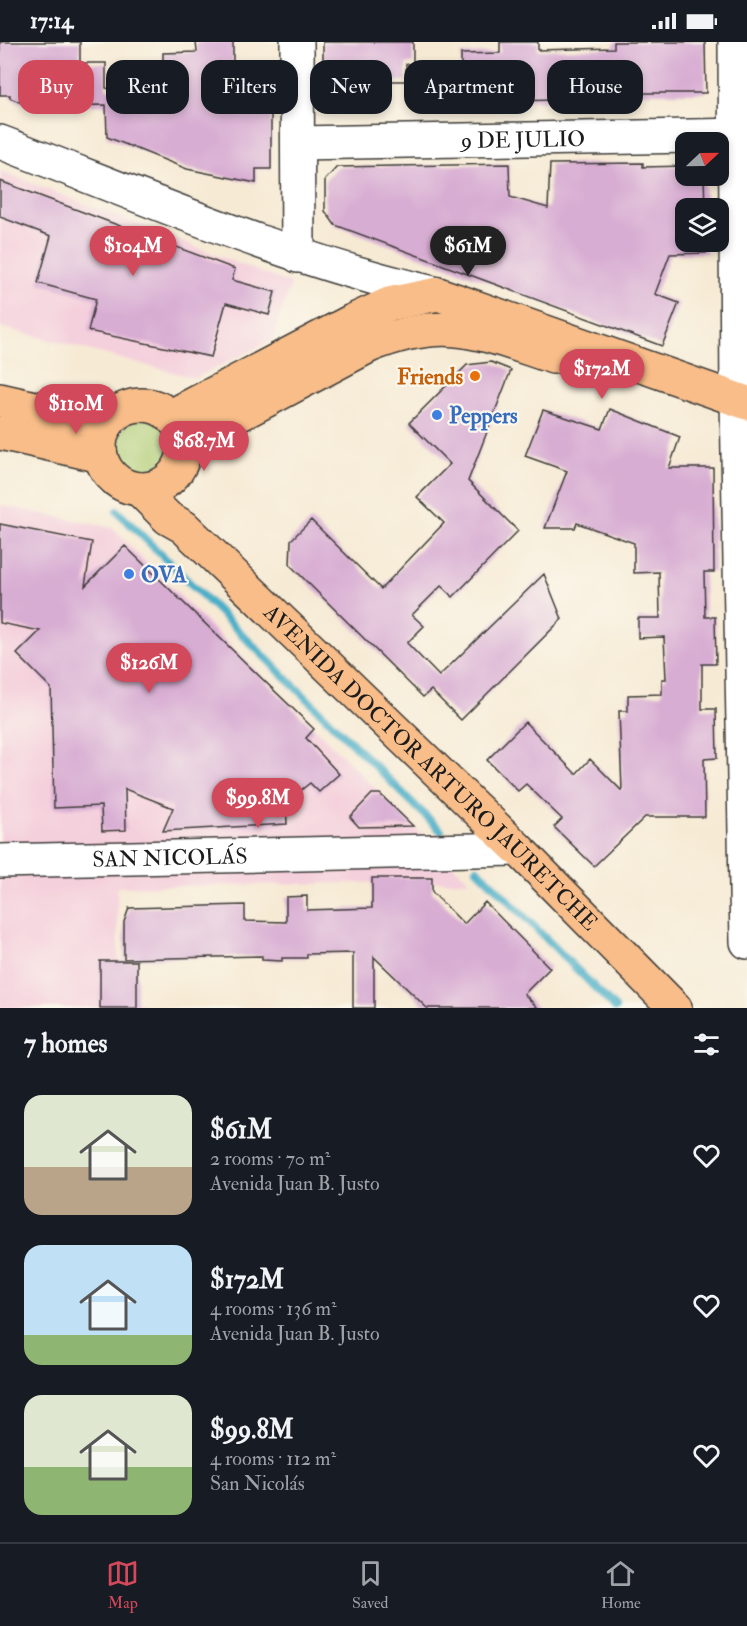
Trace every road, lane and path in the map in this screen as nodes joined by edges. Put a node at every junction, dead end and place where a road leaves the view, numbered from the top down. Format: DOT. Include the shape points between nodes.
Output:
graph roads {
  1 [pos="297,42"];
  2 [pos="735,42"];
  3 [pos="742,135"];
  4 [pos="0,142"];
  5 [pos="298,142"];
  6 [pos="298,256"];
  7 [pos="438,294"];
  8 [pos="0,400"];
  9 [pos="742,411"];
  10 [pos="178,430"];
  11 [pos="0,433"];
  12 [pos="104,440"];
  13 [pos="172,476"];
  14 [pos="139,489"];
  15 [pos="184,527"];
  16 [pos="746,846"];
  17 [pos="518,849"];
  18 [pos="0,861"];
  19 [pos="747,942"];
  20 [pos="675,1008"];
  1 -- 5 [label="street"];
  2 -- 3 [label="street"];
  3 -- 5 [label="street, 9 DE JULIO"];
  3 -- 9 [label="street"];
  4 -- 6 [label="street"];
  5 -- 6 [label="street"];
  6 -- 7 [label="street"];
  7 -- 9 [label="main road"];
  7 -- 10 [label="main road" via="389,304 351,321"];
  8 -- 12 [label="main road"];
  9 -- 10 [label="main road" via="484,333 426,328 400,333"];
  9 -- 16 [label="street"];
  10 -- 12 [label="main road" via="159,408 144,404 116,413"];
  10 -- 13 [label="main road" via="183,458"];
  11 -- 12 [label="main road"];
  12 -- 14 [label="main road, AVENIDA DOCTOR ARTURO JAURETCHE" via="106,468 126,486"];
  13 -- 14 [label="main road" via="154,487"];
  13 -- 15 [label="main road"];
  14 -- 15 [label="main road, AVENIDA DOCTOR ARTURO JAURETCHE" via="168,518"];
  15 -- 17 [label="main road, AVENIDA DOCTOR ARTURO JAURETCHE"];
  16 -- 19 [label="street"];
  17 -- 18 [label="street, SAN NICOLÁS"];
  17 -- 20 [label="main road, AVENIDA DOCTOR ARTURO JAURETCHE"];
}
